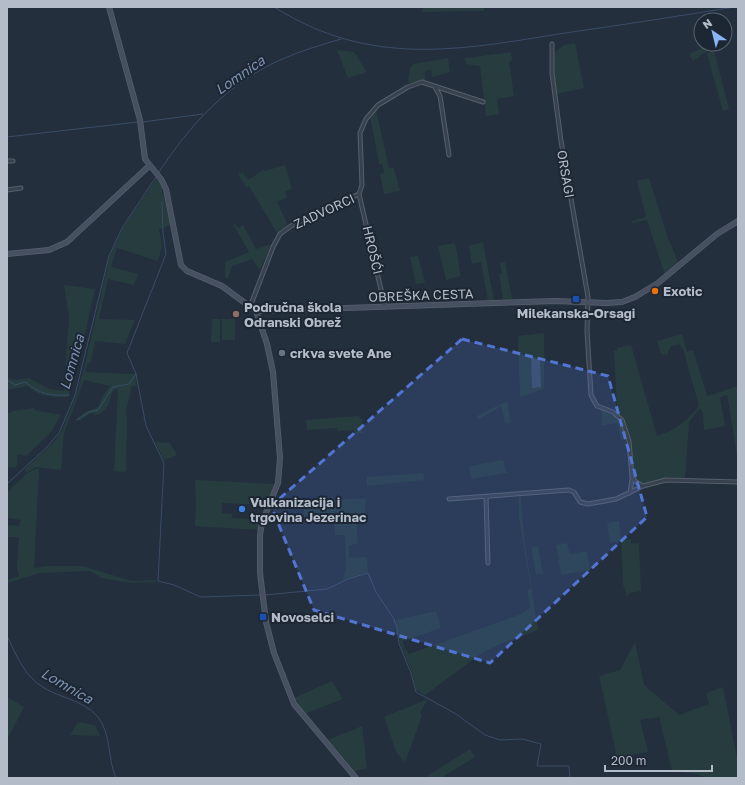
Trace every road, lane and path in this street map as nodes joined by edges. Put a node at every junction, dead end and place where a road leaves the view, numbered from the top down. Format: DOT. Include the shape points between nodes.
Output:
graph roads {
  1 [pos="109,7"];
  2 [pos="552,44"];
  3 [pos="434,86"];
  4 [pos="483,102"];
  5 [pos="449,156"];
  6 [pos="13,160"];
  7 [pos="7,161"];
  8 [pos="149,166"];
  9 [pos="21,188"];
  10 [pos="7,190"];
  11 [pos="359,194"];
  12 [pos="738,221"];
  13 [pos="7,254"];
  14 [pos="588,302"];
  15 [pos="385,306"];
  16 [pos="250,307"];
  17 [pos="256,311"];
  18 [pos="632,477"];
  19 [pos="738,482"];
  20 [pos="643,486"];
  21 [pos="629,494"];
  22 [pos="486,496"];
  23 [pos="449,500"];
  24 [pos="488,563"];
  25 [pos="356,778"];
  1 -- 8 [label="main road" via="140,122 144,155"];
  2 -- 14 [label="street, ORSAGI" via="552,73 561,141"];
  3 -- 4 [label="street, ZADVORCI"];
  3 -- 5 [label="street" via="439,92"];
  3 -- 11 [label="street, ZADVORCI" via="422,82 408,87 378,105 366,119 360,134 362,184"];
  6 -- 7 [label="street"];
  8 -- 13 [label="main road" via="68,242 49,250"];
  8 -- 16 [label="main road" via="161,179 166,190 181,265 187,271 222,286"];
  9 -- 10 [label="street"];
  11 -- 15 [label="street, HROŠĆI"];
  11 -- 16 [label="street, ZADVORCI" via="291,226 280,234"];
  12 -- 14 [label="main road, OBREŠKA CESTA" via="717,234 675,270 635,297 615,302"];
  14 -- 15 [label="main road, OBREŠKA CESTA"];
  14 -- 18 [label="street, ORSAGI" via="587,331 592,398 597,406 614,412 625,425"];
  15 -- 17 [label="main road, OBREŠKA CESTA"];
  16 -- 17 [label="main road"];
  17 -- 25 [label="main road" via="273,372 280,458 278,483 262,523 259,543 262,589 271,641 294,704"];
  18 -- 20 [label="street"];
  18 -- 21 [label="street, ORSAGI"];
  19 -- 20 [label="street" via="670,479"];
  20 -- 21 [label="street"];
  21 -- 22 [label="street" via="601,503 584,505 574,492 569,490"];
  22 -- 23 [label="street"];
  22 -- 24 [label="street"];
}
